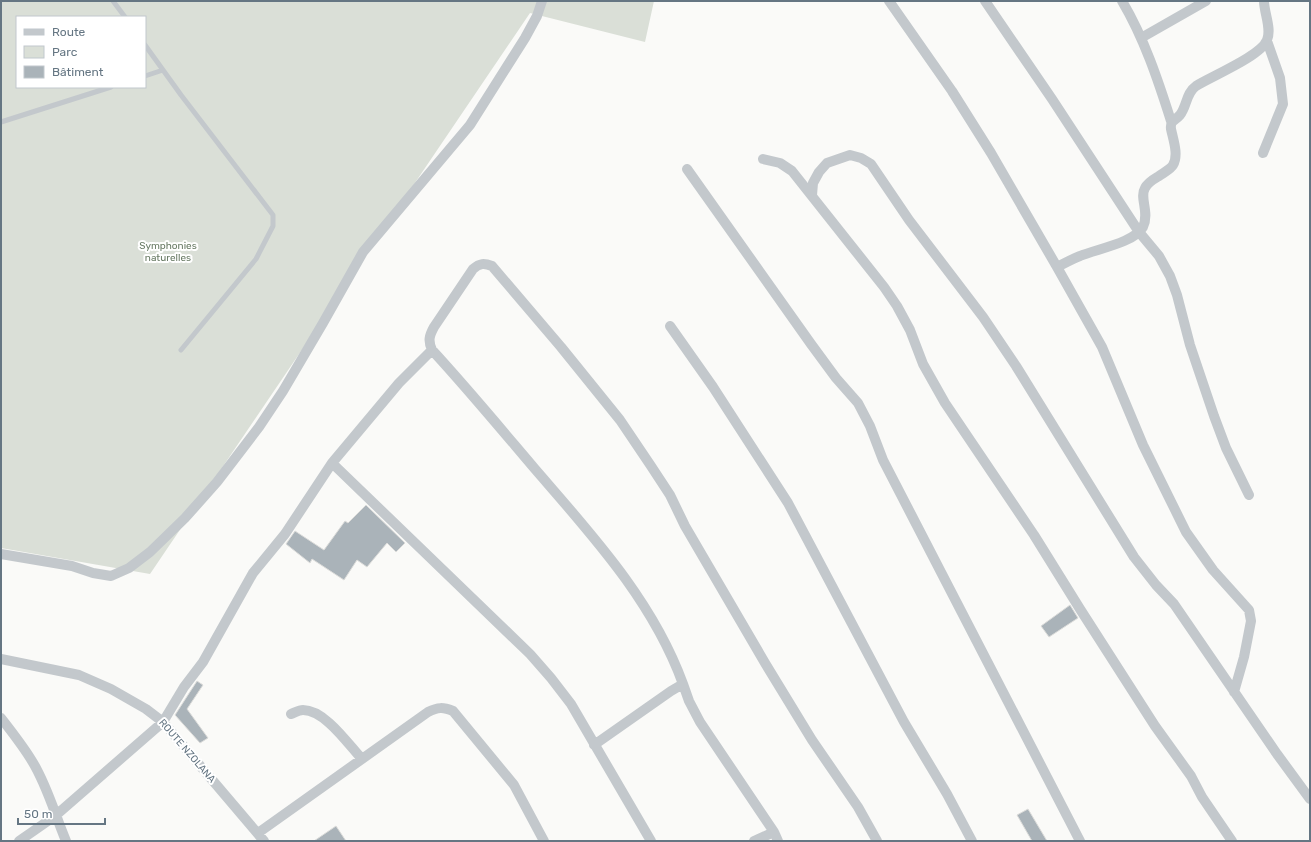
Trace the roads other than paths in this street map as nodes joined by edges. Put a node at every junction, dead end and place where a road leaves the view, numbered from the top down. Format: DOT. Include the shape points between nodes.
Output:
graph roads {
  1 [pos="113,1"];
  2 [pos="542,1"];
  3 [pos="889,1"];
  4 [pos="985,1"];
  5 [pos="1122,1"];
  6 [pos="1206,1"];
  7 [pos="1264,1"];
  8 [pos="124,16"];
  9 [pos="1141,38"];
  10 [pos="1267,41"];
  11 [pos="146,46"];
  12 [pos="163,70"];
  13 [pos="146,76"];
  14 [pos="108,88"];
  15 [pos="1172,121"];
  16 [pos="1,122"];
  17 [pos="1263,153"];
  18 [pos="762,160"];
  19 [pos="688,169"];
  20 [pos="812,195"];
  21 [pos="1138,232"];
  22 [pos="1057,267"];
  23 [pos="670,326"];
  24 [pos="181,350"];
  25 [pos="432,350"];
  26 [pos="332,463"];
  27 [pos="1249,495"];
  28 [pos="1,554"];
  29 [pos="1,659"];
  30 [pos="683,684"];
  31 [pos="1234,692"];
  32 [pos="291,714"];
  33 [pos="1,718"];
  34 [pos="163,722"];
  35 [pos="594,745"];
  36 [pos="362,759"];
  37 [pos="1310,799"];
  38 [pos="55,816"];
  39 [pos="258,833"];
  40 [pos="776,837"];
  41 [pos="19,841"];
  42 [pos="66,841"];
  43 [pos="264,841"];
  44 [pos="544,841"];
  45 [pos="651,841"];
  46 [pos="754,841"];
  47 [pos="877,841"];
  48 [pos="972,841"];
  49 [pos="1080,841"];
  50 [pos="1232,841"];
  1 -- 8 [label="lane"];
  2 -- 28 [label="street" via="525,38 470,124 363,252 283,391 259,427 217,482 185,518 150,552 129,568 111,576 72,566"];
  3 -- 22 [label="street" via="952,91"];
  4 -- 21 [label="street"];
  5 -- 9 [label="street"];
  6 -- 9 [label="street"];
  7 -- 10 [label="street" via="1269,32"];
  9 -- 15 [label="street"];
  10 -- 15 [label="street" via="1259,50 1231,68 1195,87 1189,93 1180,115"];
  10 -- 17 [label="street" via="1280,78 1283,104"];
  11 -- 12 [label="lane"];
  12 -- 13 [label="lane"];
  12 -- 24 [label="lane" via="272,215 273,226 256,259"];
  14 -- 16 [label="lane"];
  15 -- 21 [label="street" via="1170,129 1176,159 1173,166 1144,188 1146,219"];
  18 -- 20 [label="street" via="780,163 792,171"];
  19 -- 49 [label="street" via="806,338 858,403 883,460"];
  20 -- 31 [label="street" via="813,183 827,162 850,155 871,164 1016,366 1134,557 1174,604"];
  20 -- 50 [label="street" via="897,306 910,330 923,364 945,403 1034,535 1155,726 1191,776"];
  21 -- 22 [label="street" via="1125,240"];
  21 -- 27 [label="street" via="1159,256 1170,276 1214,416"];
  22 -- 31 [label="street" via="1102,346 1142,446 1186,532 1213,570 1249,610 1251,621"];
  23 -- 48 [label="street" via="788,503 904,722"];
  25 -- 26 [label="street" via="399,382"];
  25 -- 30 [label="street" via="616,566 653,619"];
  25 -- 47 [label="street" via="428,342 430,334 473,269 485,263 492,266 620,420 647,460 670,495 685,526 765,663 812,740 858,807"];
  26 -- 34 [label="street" via="285,534 253,573 203,662"];
  26 -- 35 [label="street" via="530,654 571,704"];
  29 -- 34 [label="street, ROUTE NZOLANA" via="79,675 111,689"];
  30 -- 35 [label="street"];
  30 -- 40 [label="street" via="700,722"];
  31 -- 37 [label="street"];
  32 -- 36 [label="street" via="302,710 313,712 330,724"];
  33 -- 38 [label="street" via="33,761"];
  34 -- 38 [label="street"];
  34 -- 39 [label="street, ROUTE NZOLANA"];
  35 -- 45 [label="street"];
  36 -- 39 [label="street"];
  36 -- 44 [label="street" via="428,712 437,708 453,711 514,785"];
  38 -- 41 [label="street"];
  38 -- 42 [label="street"];
  39 -- 43 [label="street, ROUTE NZOLANA"];
  40 -- 46 [label="street"];
}
